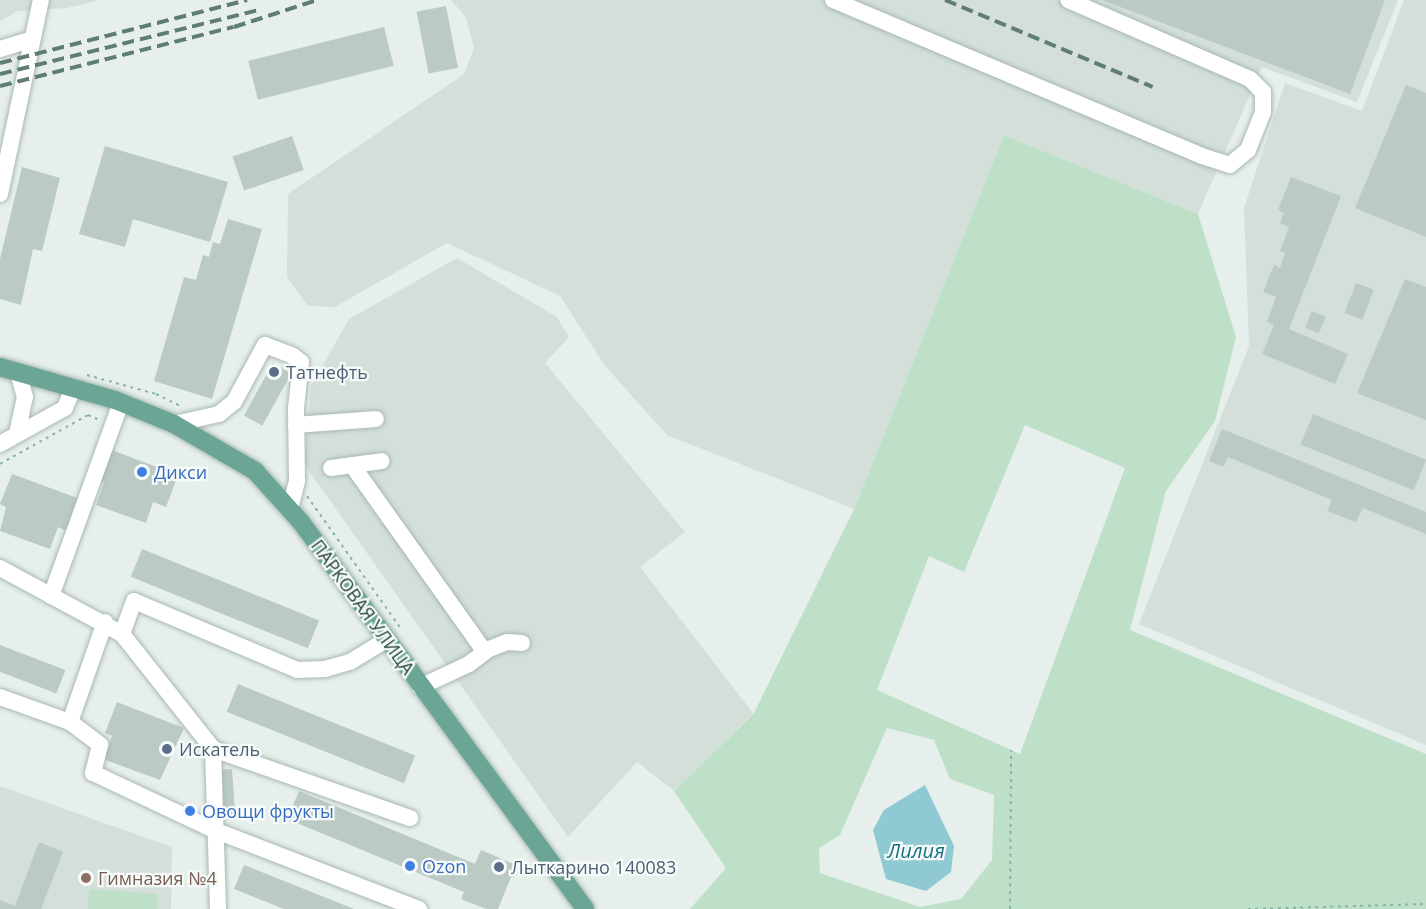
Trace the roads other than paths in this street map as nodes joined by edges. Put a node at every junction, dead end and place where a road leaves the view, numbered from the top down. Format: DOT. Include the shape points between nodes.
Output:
graph roads {
  1 [pos="41,0"];
  2 [pos="833,0"];
  3 [pos="1068,0"];
  4 [pos="32,39"];
  5 [pos="0,49"];
  6 [pos="0,194"];
  7 [pos="0,367"];
  8 [pos="18,372"];
  9 [pos="73,388"];
  10 [pos="121,403"];
  11 [pos="376,419"];
  12 [pos="174,424"];
  13 [pos="296,425"];
  14 [pos="17,434"];
  15 [pos="0,444"];
  16 [pos="382,461"];
  17 [pos="352,465"];
  18 [pos="331,468"];
  19 [pos="290,509"];
  20 [pos="0,568"];
  21 [pos="51,596"];
  22 [pos="105,622"];
  23 [pos="122,634"];
  24 [pos="386,640"];
  25 [pos="522,643"];
  26 [pos="484,652"];
  27 [pos="420,687"];
  28 [pos="0,697"];
  29 [pos="70,722"];
  30 [pos="213,749"];
  31 [pos="410,818"];
  32 [pos="214,830"];
  33 [pos="218,909"];
  34 [pos="419,909"];
  35 [pos="585,909"];
  1 -- 4 [label="street"];
  2 -- 3 [label="street" via="1202,156 1230,165 1248,150 1263,112 1263,92 1250,79"];
  4 -- 5 [label="street"];
  4 -- 6 [label="street"];
  7 -- 8 [label="main road, ПАРКОВАЯ УЛИЦА"];
  8 -- 9 [label="main road, ПАРКОВАЯ УЛИЦА"];
  8 -- 14 [label="street" via="25,397"];
  9 -- 10 [label="main road, ПАРКОВАЯ УЛИЦА"];
  9 -- 14 [label="street" via="65,408"];
  10 -- 12 [label="main road, ПАРКОВАЯ УЛИЦА"];
  10 -- 21 [label="street"];
  11 -- 13 [label="street"];
  12 -- 13 [label="street" via="206,418 234,402 265,345 274,345 301,362"];
  12 -- 19 [label="main road, ПАРКОВАЯ УЛИЦА" via="255,471"];
  13 -- 19 [label="street" via="297,482"];
  14 -- 15 [label="street"];
  16 -- 17 [label="street"];
  17 -- 18 [label="street"];
  17 -- 26 [label="street"];
  19 -- 24 [label="main road, ПАРКОВАЯ УЛИЦА"];
  20 -- 21 [label="street"];
  21 -- 22 [label="street"];
  22 -- 23 [label="street"];
  22 -- 29 [label="street"];
  23 -- 24 [label="street" via="134,601 297,670 325,669 350,662"];
  23 -- 30 [label="street"];
  24 -- 27 [label="main road, ПАРКОВАЯ УЛИЦА"];
  25 -- 26 [label="street" via="507,642"];
  26 -- 27 [label="street" via="469,664"];
  27 -- 35 [label="main road, ПАРКОВАЯ УЛИЦА"];
  28 -- 29 [label="street"];
  29 -- 32 [label="street" via="100,745 93,773"];
  30 -- 31 [label="street"];
  30 -- 32 [label="street"];
  32 -- 33 [label="street"];
  32 -- 34 [label="street"];
}
